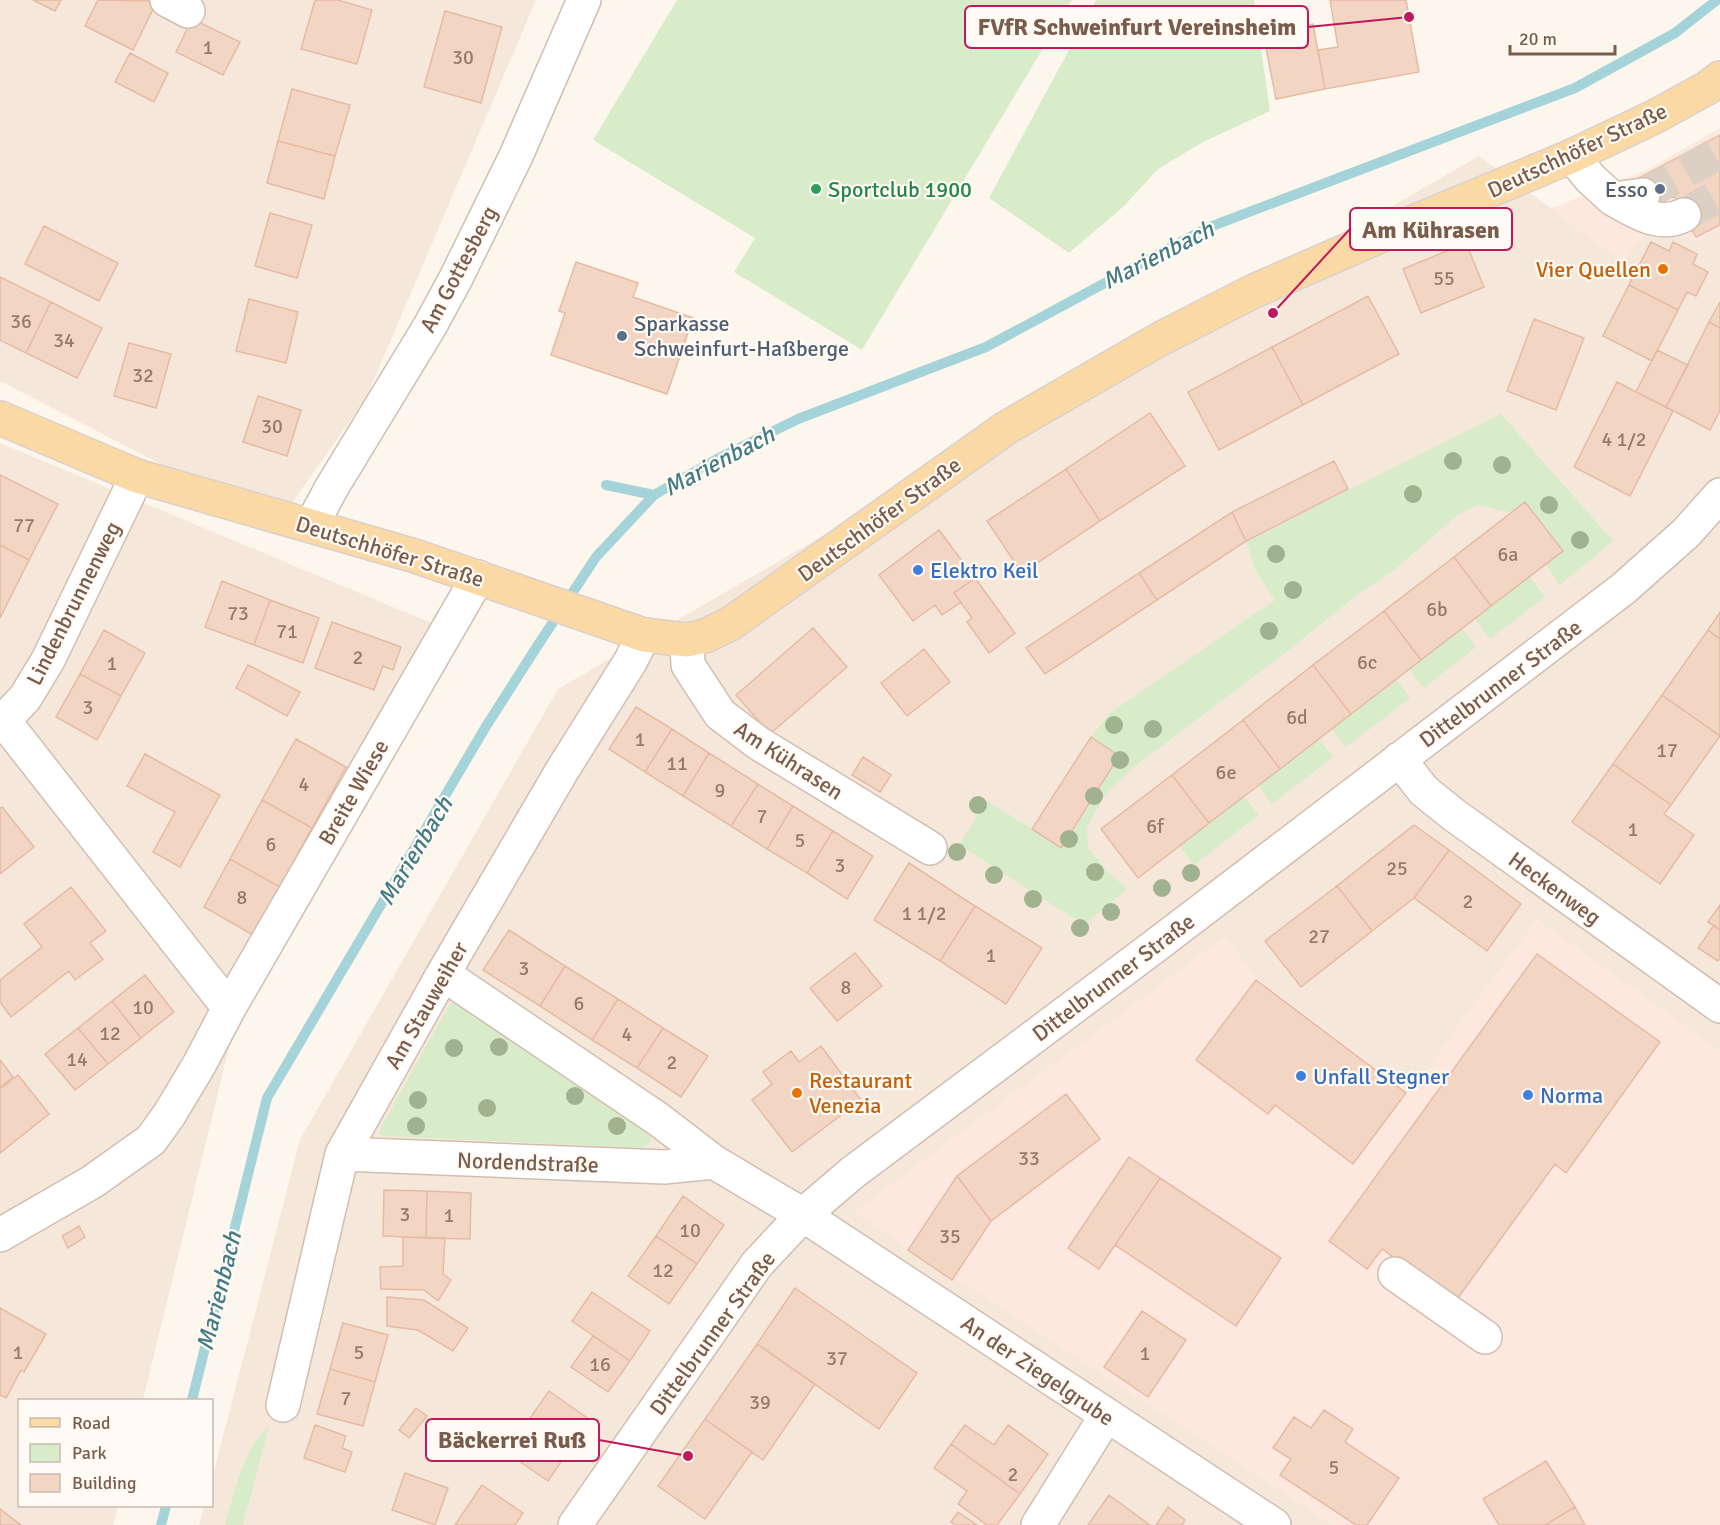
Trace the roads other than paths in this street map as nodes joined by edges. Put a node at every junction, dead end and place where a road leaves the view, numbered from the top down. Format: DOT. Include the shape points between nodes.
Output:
graph roads {
  1 [pos="584,0"];
  2 [pos="1720,78"];
  3 [pos="1572,156"];
  4 [pos="1684,215"];
  5 [pos="0,418"];
  6 [pos="137,476"];
  7 [pos="1720,495"];
  8 [pos="311,526"];
  9 [pos="491,582"];
  10 [pos="644,635"];
  11 [pos="687,640"];
  12 [pos="2,723"];
  13 [pos="1399,759"];
  14 [pos="930,848"];
  15 [pos="443,974"];
  16 [pos="1720,1006"];
  17 [pos="229,1008"];
  18 [pos="342,1154"];
  19 [pos="714,1162"];
  20 [pos="803,1215"];
  21 [pos="0,1235"];
  22 [pos="1395,1274"];
  23 [pos="1485,1337"];
  24 [pos="283,1405"];
  25 [pos="1106,1416"];
  26 [pos="575,1525"];
  27 [pos="1038,1525"];
  28 [pos="1274,1525"];
  1 -- 8 [label="street, Am Gottesberg" via="516,156 456,278"];
  2 -- 3 [label="main road, Deutschhöfer Straße" via="1654,117"];
  3 -- 4 [label="street" via="1590,178 1628,197 1647,218"];
  3 -- 11 [label="main road, Deutschhöfer Straße" via="1254,291 1160,339 1006,428 730,624"];
  5 -- 6 [label="main road, Deutschhöfer Straße"];
  6 -- 8 [label="main road, Deutschhöfer Straße"];
  6 -- 12 [label="street, Lindenbrunnenweg" via="48,660 24,698"];
  7 -- 13 [label="street, Dittelbrunner Straße" via="1623,589"];
  8 -- 9 [label="main road, Deutschhöfer Straße"];
  9 -- 10 [label="main road, Deutschhöfer Straße"];
  9 -- 17 [label="street, Breite Wiese"];
  10 -- 11 [label="main road, Deutschhöfer Straße"];
  10 -- 15 [label="street, Am Stauweiher"];
  11 -- 14 [label="street, Am Kührasen" via="688,665 720,714 758,743"];
  12 -- 17 [label="street"];
  13 -- 16 [label="street, Heckenweg" via="1424,791 1454,815"];
  13 -- 20 [label="street, Dittelbrunner Straße" via="852,1173"];
  15 -- 18 [label="street, Am Stauweiher"];
  15 -- 19 [label="street" via="658,1119"];
  17 -- 21 [label="street, Breite Wiese" via="199,1065 151,1140 92,1182"];
  18 -- 19 [label="street, Nordendstraße" via="664,1167"];
  18 -- 24 [label="street, Am Stauweiher"];
  19 -- 20 [label="street"];
  20 -- 25 [label="street, An der Ziegelgrube"];
  20 -- 26 [label="street, Dittelbrunner Straße" via="757,1264"];
  22 -- 23 [label="street"];
  25 -- 27 [label="street"];
  25 -- 28 [label="street, An der Ziegelgrube"];
}
